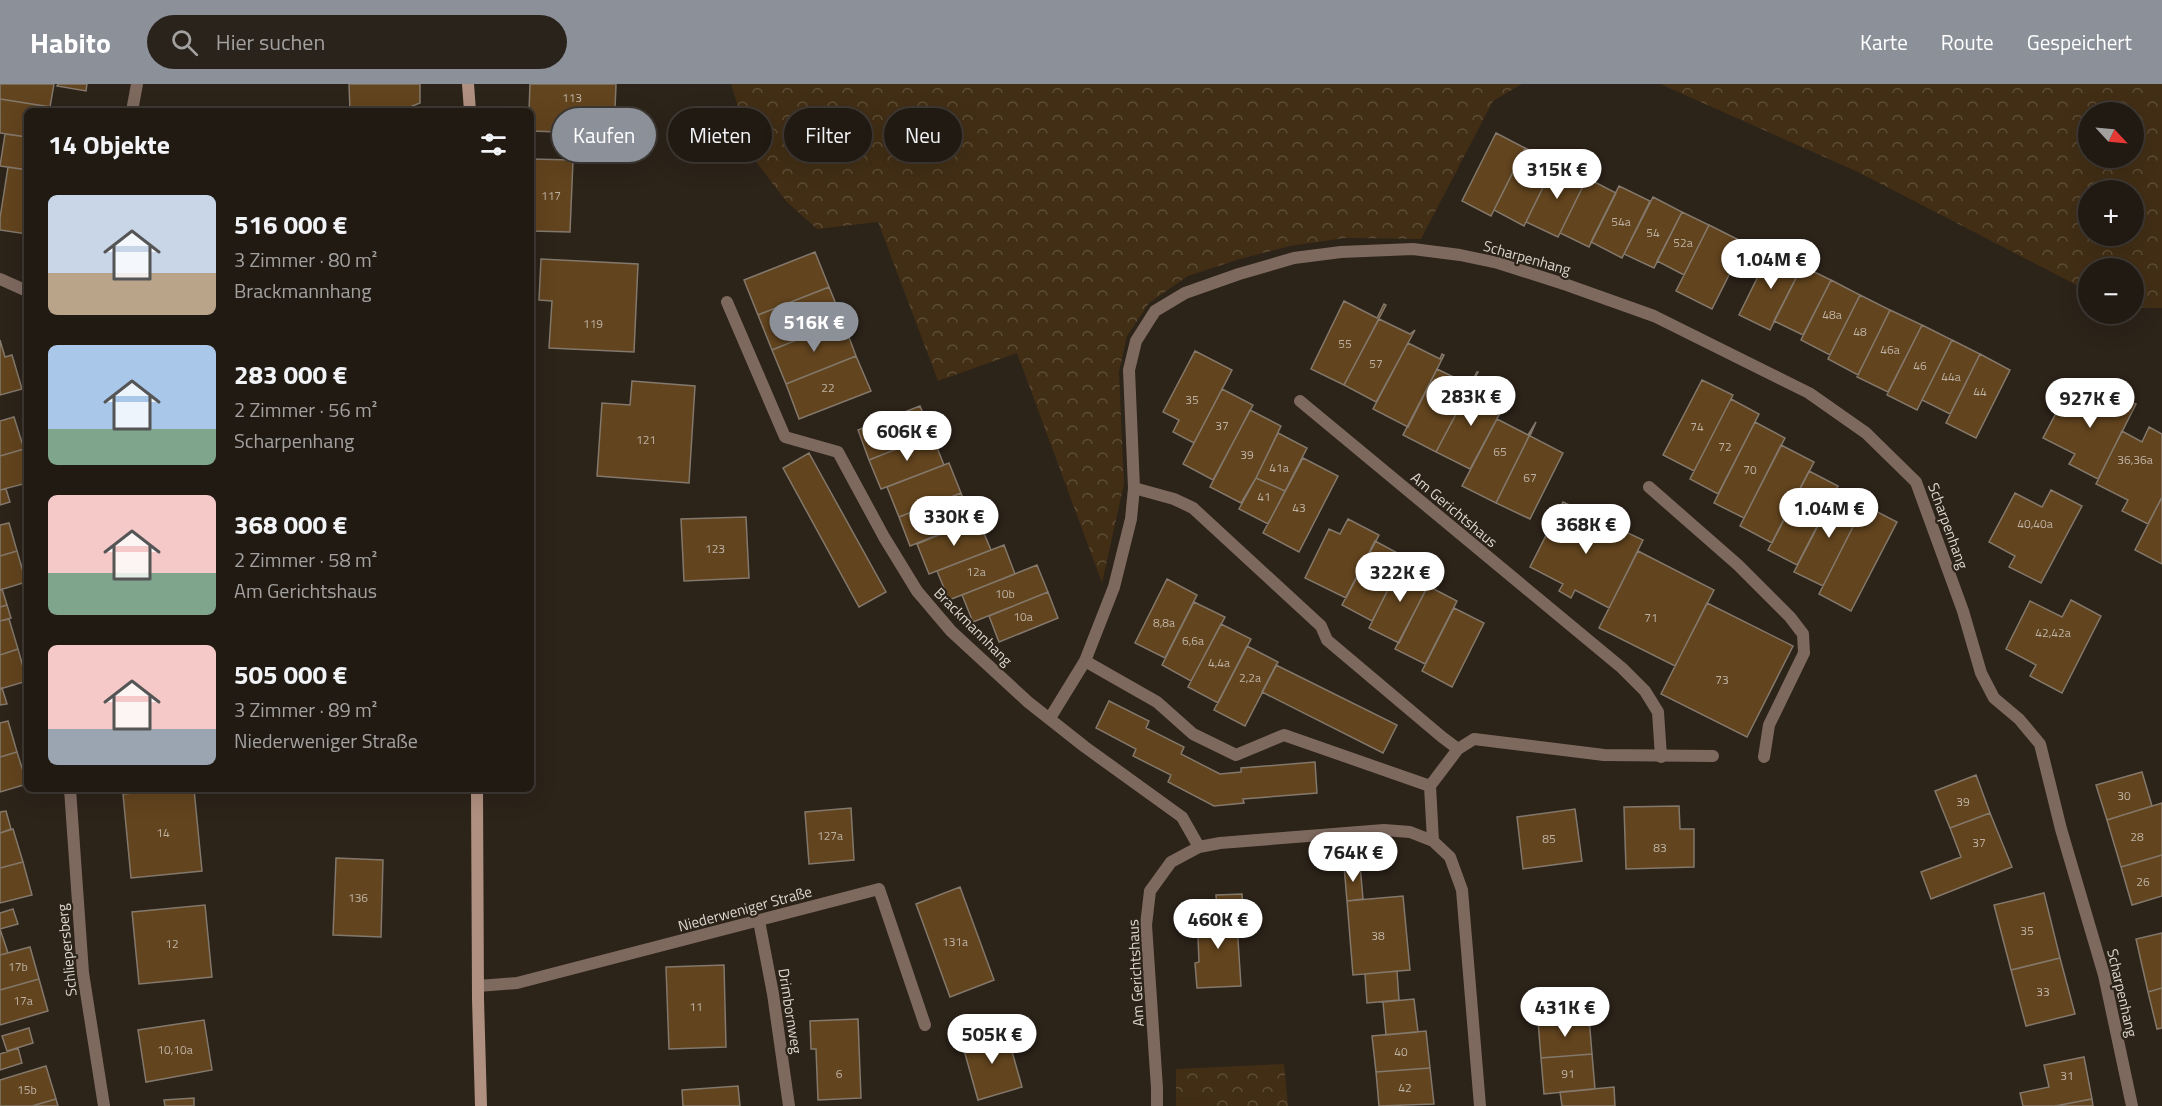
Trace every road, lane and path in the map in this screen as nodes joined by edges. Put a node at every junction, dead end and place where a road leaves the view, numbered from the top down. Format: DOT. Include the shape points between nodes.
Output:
graph roads {
  1 [pos="137,84"];
  2 [pos="468,84"];
  3 [pos="133,108"];
  4 [pos="470,108"];
  5 [pos="0,279"];
  6 [pos="24,290"];
  7 [pos="727,302"];
  8 [pos="1300,401"];
  9 [pos="1649,487"];
  10 [pos="1134,488"];
  11 [pos="1085,661"];
  12 [pos="1050,718"];
  13 [pos="1458,748"];
  14 [pos="1713,756"];
  15 [pos="1661,757"];
  16 [pos="1764,757"];
  17 [pos="1430,786"];
  18 [pos="70,792"];
  19 [pos="477,792"];
  20 [pos="1433,841"];
  21 [pos="1199,847"];
  22 [pos="759,921"];
  23 [pos="478,986"];
  24 [pos="925,1025"];
  25 [pos="104,1106"];
  26 [pos="481,1106"];
  27 [pos="789,1106"];
  28 [pos="1157,1106"];
  29 [pos="1480,1106"];
  30 [pos="2132,1106"];
  1 -- 3 [label="street"];
  2 -- 4 [label="street"];
  5 -- 6 [label="street"];
  7 -- 12 [label="street, Brackmannhang" via="785,437 838,452 917,591 951,631"];
  8 -- 15 [label="street, Am Gerichtshaus" via="1622,668 1645,691 1658,712"];
  9 -- 16 [label="street" via="1738,565 1803,634 1804,653 1769,725"];
  10 -- 11 [label="street" via="1131,519 1114,587"];
  10 -- 13 [label="street" via="1192,508 1321,626 1327,640"];
  10 -- 30 [label="street, Scharpenhang" via="1129,370 1137,341 1155,311 1185,293 1294,258 1413,249 1498,263 1654,316 1809,393 1866,433 1916,482 1981,673 1994,698 2040,744 2104,975"];
  11 -- 12 [label="street"];
  11 -- 17 [label="street" via="1157,702 1192,734 1236,755 1284,735"];
  12 -- 21 [label="street, Brackmannhang" via="1182,817"];
  13 -- 15 [label="street" via="1474,739 1604,755"];
  13 -- 17 [label="street"];
  14 -- 15 [label="street"];
  17 -- 20 [label="street"];
  18 -- 25 [label="street, Schliepersberg" via="83,973"];
  19 -- 23 [label="street"];
  20 -- 21 [label="street, Am Gerichtshaus" via="1410,832 1384,830"];
  20 -- 29 [label="street" via="1450,857 1462,890"];
  21 -- 28 [label="street, Am Gerichtshaus" via="1171,862 1150,891 1146,925"];
  22 -- 23 [label="street, Niederweniger Straße" via="517,983"];
  22 -- 24 [label="street, Niederweniger Straße" via="879,889"];
  22 -- 27 [label="street, Drimbornweg"];
  23 -- 26 [label="street"];
}
